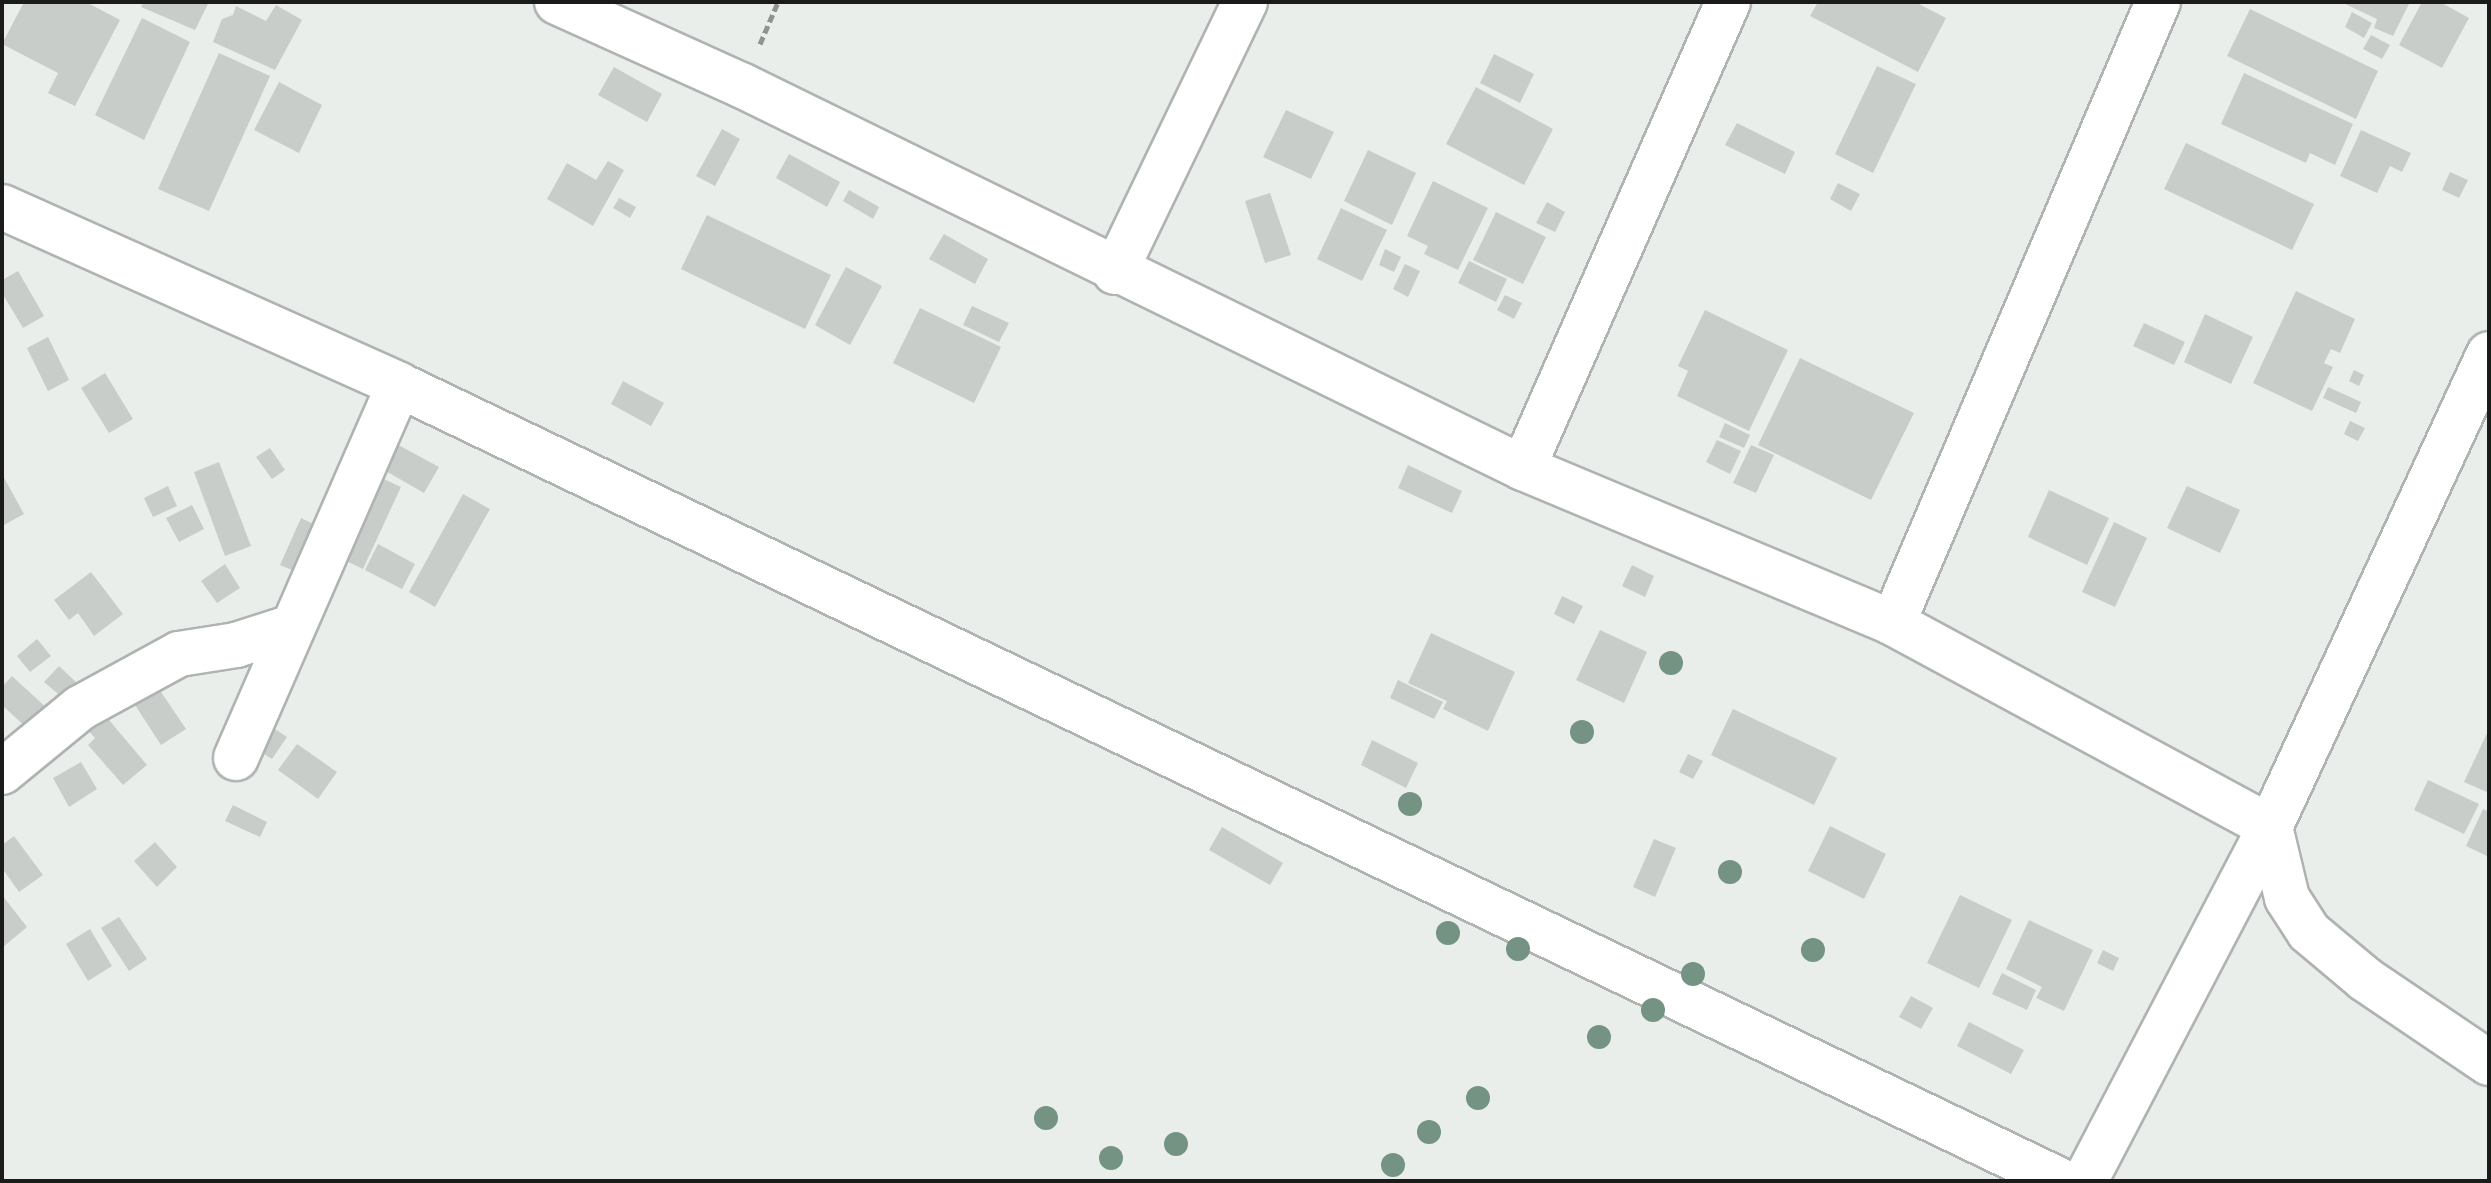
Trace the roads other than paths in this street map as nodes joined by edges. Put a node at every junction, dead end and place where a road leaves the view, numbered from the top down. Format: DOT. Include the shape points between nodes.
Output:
graph roads {
  1 [pos="557,2"];
  2 [pos="1245,2"];
  3 [pos="1728,2"];
  4 [pos="2158,2"];
  5 [pos="2,207"];
  6 [pos="1115,272"];
  7 [pos="2489,354"];
  8 [pos="399,385"];
  9 [pos="1523,468"];
  10 [pos="1893,623"];
  11 [pos="292,627"];
  12 [pos="236,758"];
  13 [pos="2,772"];
  14 [pos="2270,827"];
  15 [pos="2489,1063"];
  16 [pos="2061,1181"];
  17 [pos="2085,1181"];
  1 -- 6 [label="street" via="741,85"];
  2 -- 6 [label="street"];
  3 -- 9 [label="street"];
  4 -- 10 [label="street"];
  5 -- 8 [label="street"];
  6 -- 9 [label="street"];
  7 -- 14 [label="street"];
  8 -- 11 [label="street"];
  8 -- 16 [label="street"];
  9 -- 10 [label="street"];
  10 -- 14 [label="street"];
  11 -- 12 [label="street"];
  11 -- 13 [label="street" via="236,645 179,654 80,708"];
  14 -- 15 [label="street" via="2287,898 2309,932 2365,979"];
  14 -- 17 [label="street"];
}
